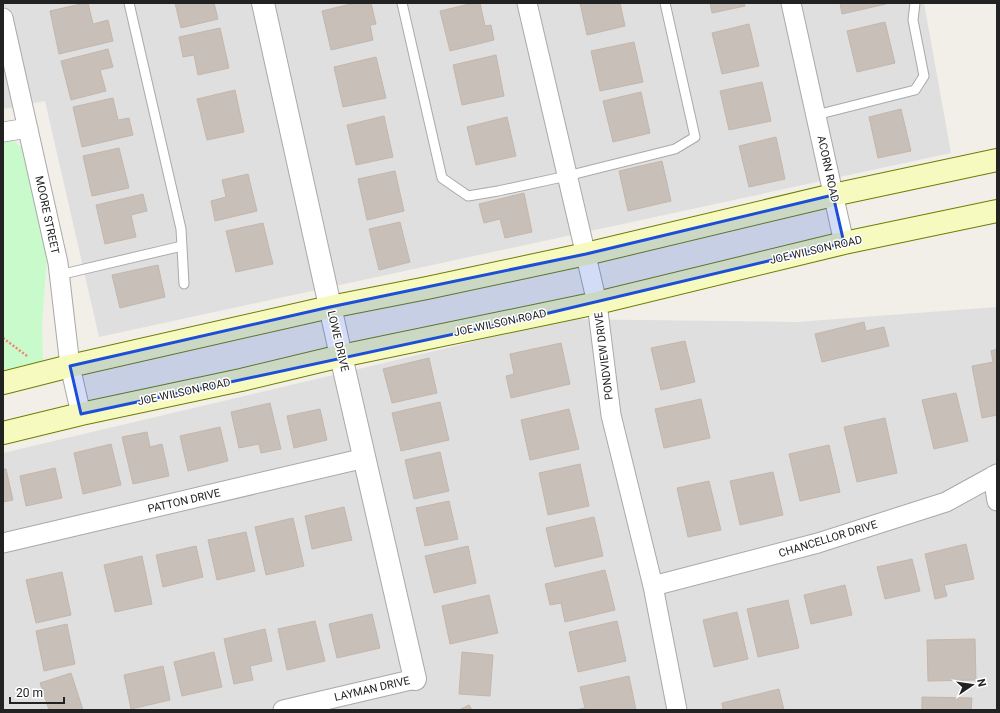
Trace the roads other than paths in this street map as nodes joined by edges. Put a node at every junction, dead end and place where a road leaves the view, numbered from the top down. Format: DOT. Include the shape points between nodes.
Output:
graph roads {
  1 [pos="129,3"];
  2 [pos="263,3"];
  3 [pos="402,3"];
  4 [pos="527,3"];
  5 [pos="665,3"];
  6 [pos="791,3"];
  7 [pos="915,3"];
  8 [pos="3,18"];
  9 [pos="816,115"];
  10 [pos="28,128"];
  11 [pos="3,132"];
  12 [pos="997,160"];
  13 [pos="567,176"];
  14 [pos="833,195"];
  15 [pos="997,211"];
  16 [pos="844,243"];
  17 [pos="182,246"];
  18 [pos="586,254"];
  19 [pos="59,275"];
  20 [pos="184,284"];
  21 [pos="597,302"];
  22 [pos="330,307"];
  23 [pos="341,356"];
  24 [pos="70,366"];
  25 [pos="3,383"];
  26 [pos="81,414"];
  27 [pos="3,433"];
  28 [pos="365,458"];
  29 [pos="995,475"];
  30 [pos="997,500"];
  31 [pos="3,543"];
  32 [pos="653,586"];
  33 [pos="415,679"];
  34 [pos="283,710"];
  35 [pos="677,710"];
  1 -- 17 [label="lane" via="181,229"];
  2 -- 22 [label="street, LOWE DRIVE"];
  3 -- 13 [label="lane" via="442,178 468,196"];
  4 -- 13 [label="street, PONDVIEW DRIVE"];
  5 -- 13 [label="lane" via="695,137 676,149"];
  6 -- 9 [label="street, ACORN ROAD"];
  7 -- 9 [label="lane" via="913,20 924,76 915,90"];
  8 -- 10 [label="street, MOORE STREET"];
  9 -- 14 [label="street, ACORN ROAD"];
  10 -- 11 [label="street"];
  10 -- 19 [label="street, MOORE STREET"];
  12 -- 14 [label="main road"];
  13 -- 18 [label="street, PONDVIEW DRIVE"];
  14 -- 16 [label="street, ACORN ROAD"];
  14 -- 18 [label="main road"];
  15 -- 16 [label="main road, JOE WILSON ROAD"];
  16 -- 21 [label="main road, JOE WILSON ROAD"];
  17 -- 19 [label="lane"];
  17 -- 20 [label="lane"];
  18 -- 21 [label="street, PONDVIEW DRIVE"];
  18 -- 22 [label="main road"];
  19 -- 24 [label="street, MOORE STREET"];
  21 -- 23 [label="main road, JOE WILSON ROAD"];
  21 -- 32 [label="street, PONDVIEW DRIVE" via="611,415"];
  22 -- 23 [label="street, LOWE DRIVE"];
  22 -- 24 [label="main road"];
  23 -- 26 [label="main road, JOE WILSON ROAD"];
  23 -- 28 [label="street, LOWE DRIVE"];
  24 -- 25 [label="main road"];
  24 -- 26 [label="street, MOORE STREET"];
  26 -- 27 [label="main road, JOE WILSON ROAD"];
  28 -- 31 [label="street, PATTON DRIVE"];
  28 -- 33 [label="street, LOWE DRIVE"];
  29 -- 30 [label="street"];
  29 -- 32 [label="street, CHANCELLOR DRIVE" via="946,502 826,541"];
  32 -- 35 [label="street, PONDVIEW DRIVE"];
  33 -- 34 [label="street, LAYMAN DRIVE"];
}
